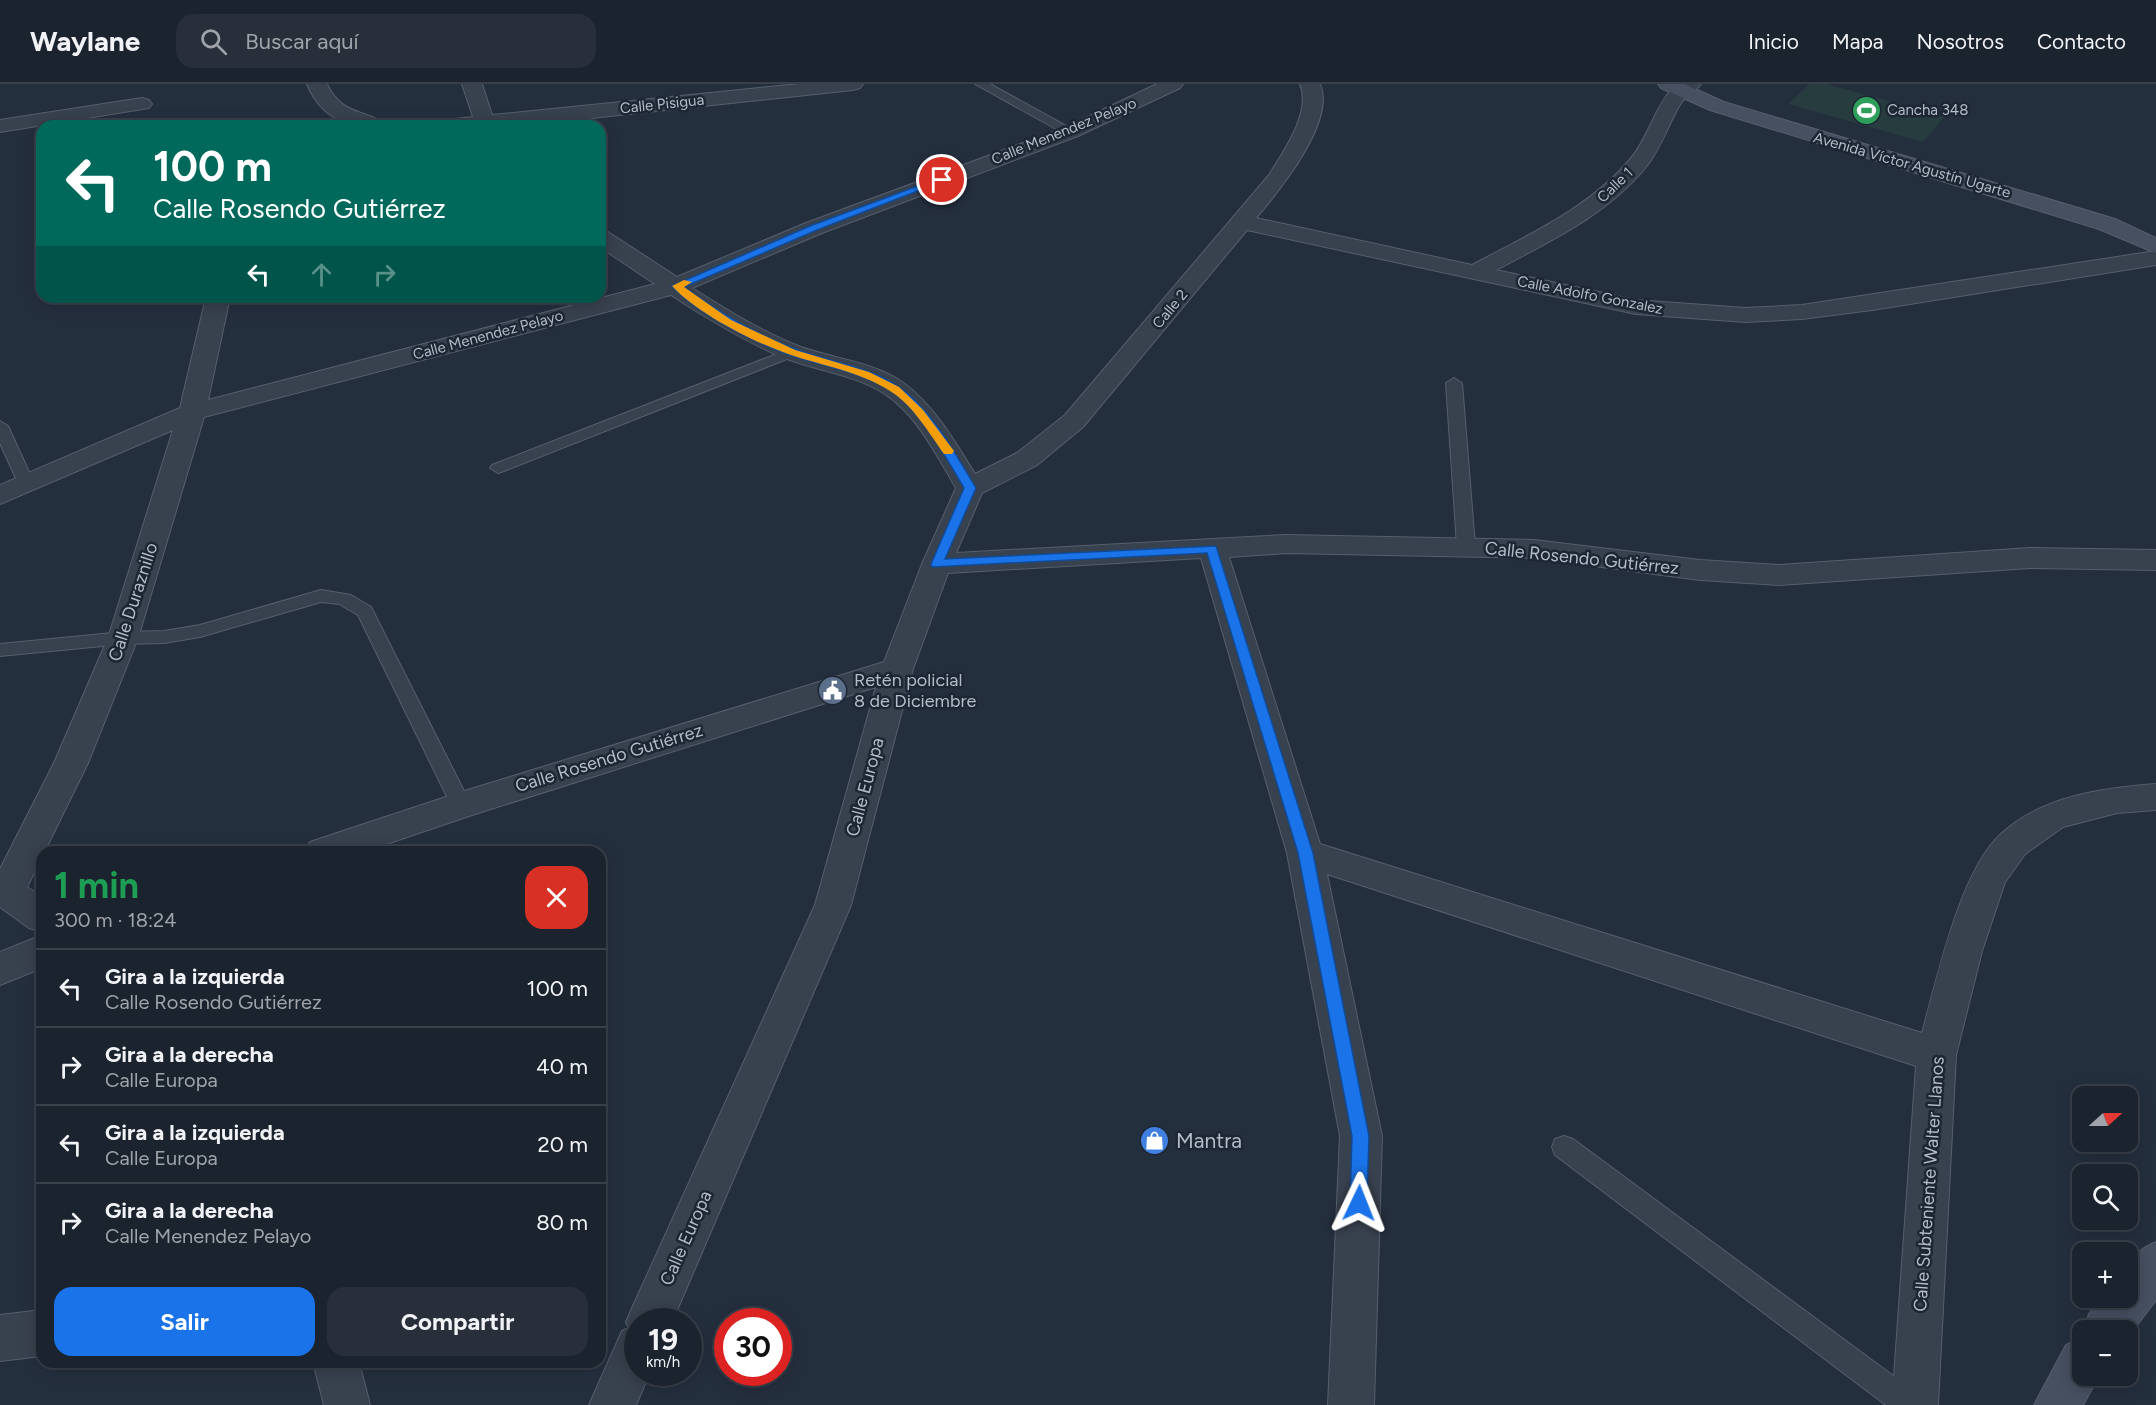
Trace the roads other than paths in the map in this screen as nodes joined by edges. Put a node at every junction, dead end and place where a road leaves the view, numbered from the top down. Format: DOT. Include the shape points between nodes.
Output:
graph roads {
  1 [pos="123,84"];
  2 [pos="317,84"];
  3 [pos="472,84"];
  4 [pos="853,84"];
  5 [pos="981,84"];
  6 [pos="1173,84"];
  7 [pos="1310,84"];
  8 [pos="1710,84"];
  9 [pos="1679,86"];
  10 [pos="142,104"];
  11 [pos="36,120"];
  12 [pos="39,120"];
  13 [pos="144,120"];
  14 [pos="357,120"];
  15 [pos="483,120"];
  16 [pos="514,120"];
  17 [pos="0,126"];
  18 [pos="1071,132"];
  19 [pos="1243,222"];
  20 [pos="2156,225"];
  21 [pos="606,241"];
  22 [pos="2156,246"];
  23 [pos="2156,258"];
  24 [pos="1475,272"];
  25 [pos="676,286"];
  26 [pos="217,303"];
  27 [pos="792,352"];
  28 [pos="1454,383"];
  29 [pos="192,412"];
  30 [pos="0,426"];
  31 [pos="498,468"];
  32 [pos="26,483"];
  33 [pos="970,488"];
  34 [pos="0,495"];
  35 [pos="1466,546"];
  36 [pos="1212,549"];
  37 [pos="2156,560"];
  38 [pos="937,564"];
  39 [pos="123,638"];
  40 [pos="0,651"];
  41 [pos="897,669"];
  42 [pos="2156,797"];
  43 [pos="461,804"];
  44 [pos="339,846"];
  45 [pos="1305,853"];
  46 [pos="3,890"];
  47 [pos="36,912"];
  48 [pos="36,954"];
  49 [pos="0,969"];
  50 [pos="1936,1055"];
  51 [pos="1564,1147"];
  52 [pos="2156,1264"];
  53 [pos="655,1308"];
  54 [pos="2113,1320"];
  55 [pos="36,1334"];
  56 [pos="0,1338"];
  57 [pos="338,1368"];
  58 [pos="624,1378"];
  59 [pos="2072,1379"];
  60 [pos="347,1405"];
  61 [pos="612,1405"];
  62 [pos="1352,1405"];
  63 [pos="1909,1405"];
  64 [pos="1916,1405"];
  65 [pos="2057,1405"];
  1 -- 10 [label="street"];
  2 -- 14 [label="street" via="322,98"];
  3 -- 15 [label="street"];
  4 -- 16 [label="street, Calle Pisigua"];
  5 -- 18 [label="lane"];
  6 -- 18 [label="street, Calle Menendez Pelayo"];
  7 -- 19 [label="street, Calle 2" via="1312,107 1303,135 1278,178"];
  8 -- 20 [label="street, Avenida Víctor Agustín Ugarte" via="1756,102 2070,193"];
  9 -- 22 [label="street, Avenida Víctor Agustín Ugarte" via="1770,123 2107,224"];
  9 -- 24 [label="street, Calle 1" via="1658,133 1638,163 1595,205"];
  10 -- 12 [label="street"];
  10 -- 13 [label="street"];
  11 -- 17 [label="street"];
  18 -- 25 [label="street, Calle Menendez Pelayo" via="814,228"];
  19 -- 24 [label="street, Calle Adolfo Gonzalez"];
  19 -- 33 [label="street, Calle 2" via="1074,421 1027,459"];
  21 -- 25 [label="street"];
  23 -- 24 [label="street, Calle Adolfo Gonzalez" via="1872,303 1745,315 1636,307"];
  25 -- 27 [label="street" via="728,322"];
  25 -- 29 [label="street, Calle Menendez Pelayo"];
  26 -- 29 [label="street, Calle Duraznillo"];
  27 -- 31 [label="lane"];
  27 -- 33 [label="street" via="865,374 895,389 919,412"];
  28 -- 35 [label="lane"];
  29 -- 32 [label="street, Calle Menendez Pelayo"];
  29 -- 39 [label="street, Calle Duraznillo"];
  30 -- 32 [label="lane"];
  32 -- 34 [label="street, Calle Menendez Pelayo"];
  33 -- 38 [label="street, Calle Europa"];
  35 -- 36 [label="street, Calle Rosendo Gutiérrez" via="1286,544"];
  35 -- 37 [label="street, Calle Rosendo Gutiérrez" via="1534,549 1700,570 1779,575 2030,558"];
  36 -- 38 [label="street, Calle Rosendo Gutiérrez"];
  36 -- 45 [label="street"];
  38 -- 41 [label="street, Calle Europa"];
  39 -- 40 [label="lane"];
  39 -- 43 [label="lane" via="200,632 321,596 353,601 365,610"];
  39 -- 46 [label="street, Calle Duraznillo" via="71,763"];
  41 -- 43 [label="street, Calle Rosendo Gutiérrez"];
  41 -- 53 [label="street, Calle Europa" via="833,905"];
  42 -- 50 [label="street, Calle Subteniente Walter Llanos" via="2080,808 2051,818 2013,844 1989,877 1963,951"];
  43 -- 44 [label="street, Calle Rosendo Gutiérrez"];
  45 -- 50 [label="street"];
  45 -- 62 [label="street" via="1361,1136"];
  46 -- 47 [label="street"];
  48 -- 49 [label="street"];
  50 -- 64 [label="street, Calle Subteniente Walter Llanos"];
  51 -- 63 [label="lane"];
  52 -- 54 [label="street"];
  55 -- 56 [label="street"];
  57 -- 60 [label="street"];
  58 -- 61 [label="street"];
  59 -- 65 [label="street"];
}
